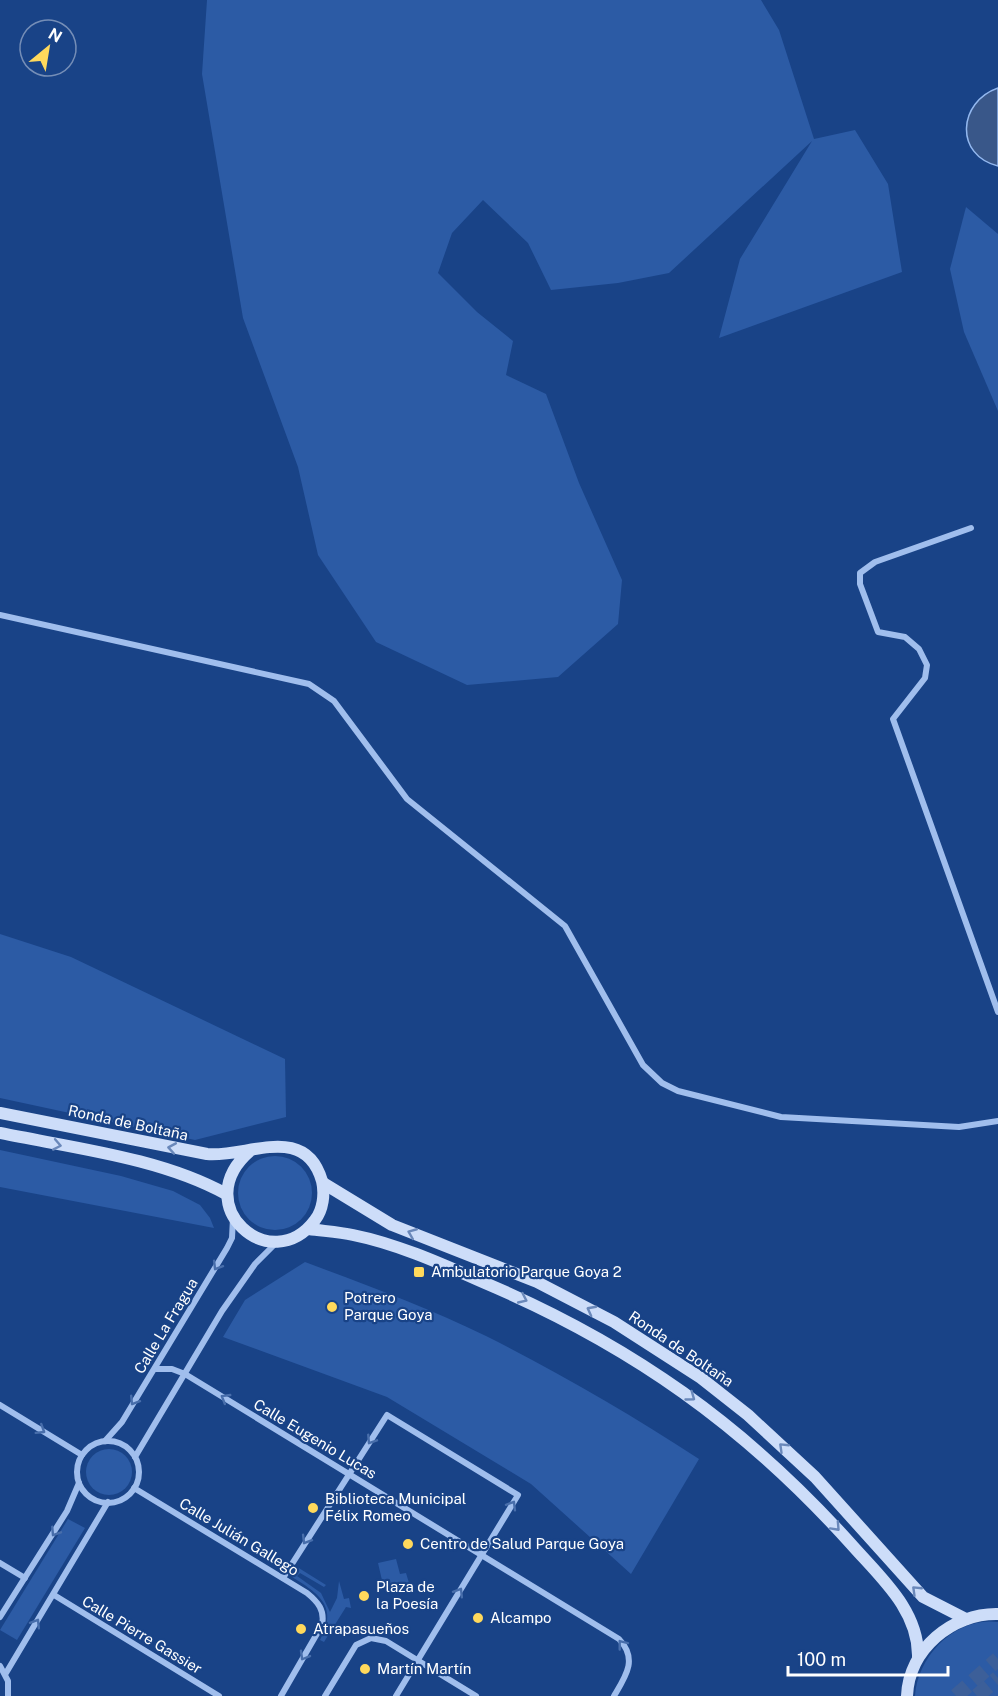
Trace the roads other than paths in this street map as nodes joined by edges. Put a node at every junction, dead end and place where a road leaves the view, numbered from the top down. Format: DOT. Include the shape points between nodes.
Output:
graph roads {
  1 [pos="971,528"];
  2 [pos="0,615"];
  3 [pos="998,1012"];
  4 [pos="0,1113"];
  5 [pos="998,1121"];
  6 [pos="0,1133"];
  7 [pos="250,1151"];
  8 [pos="323,1183"];
  9 [pos="226,1194"];
  10 [pos="233,1218"];
  11 [pos="309,1229"];
  12 [pos="278,1242"];
  13 [pos="155,1369"];
  14 [pos="185,1374"];
  15 [pos="0,1405"];
  16 [pos="105,1441"];
  17 [pos="82,1455"];
  18 [pos="135,1457"];
  19 [pos="349,1474"];
  20 [pos="79,1483"];
  21 [pos="134,1488"];
  22 [pos="108,1502"];
  23 [pos="482,1555"];
  24 [pos="0,1563"];
  25 [pos="25,1578"];
  26 [pos="283,1578"];
  27 [pos="54,1595"];
  28 [pos="998,1614"];
  29 [pos="0,1617"];
  30 [pos="966,1619"];
  31 [pos="918,1658"];
  32 [pos="418,1660"];
  33 [pos="0,1666"];
  34 [pos="6,1673"];
  35 [pos="10,1695"];
  36 [pos="219,1696"];
  37 [pos="281,1696"];
  38 [pos="325,1696"];
  39 [pos="396,1696"];
  40 [pos="476,1696"];
  41 [pos="614,1696"];
  42 [pos="907,1696"];
  1 -- 3 [label="street" via="875,562 860,573 860,584 878,632 905,637 920,649 927,665 925,678 893,719"];
  2 -- 5 [label="street" via="309,684 334,701 407,799 565,927 643,1065 662,1083 678,1091 781,1117 959,1127"];
  7 -- 4 [label="main road, Ronda de Boltaña, one-way" via="216,1155"];
  6 -- 9 [label="main road, one-way" via="176,1173"];
  7 -- 8 [label="main road, Ronda de Boltaña" via="276,1145 294,1149 311,1160"];
  7 -- 9 [label="main road" via="232,1170"];
  8 -- 11 [label="main road" via="323,1200"];
  30 -- 8 [label="main road, Ronda de Boltaña, one-way" via="923,1597 814,1477 748,1415 701,1378 614,1322 537,1282 392,1225"];
  9 -- 10 [label="main road"];
  10 -- 12 [label="main road" via="252,1236"];
  10 -- 13 [label="street, Calle La Fragua, one-way" via="227,1248"];
  11 -- 12 [label="main road"];
  11 -- 31 [label="main road, one-way" via="372,1240 467,1275 561,1318 661,1374 766,1459 832,1523 909,1614 917,1637"];
  12 -- 14 [label="street" via="243,1280"];
  13 -- 14 [label="street, Calle Eugenio Lucas"];
  13 -- 16 [label="street, Calle La Fragua, one-way" via="118,1428"];
  14 -- 18 [label="street"];
  19 -- 14 [label="street, Calle Eugenio Lucas, one-way"];
  15 -- 17 [label="street, one-way"];
  16 -- 17 [label="street" via="94,1444"];
  16 -- 18 [label="street" via="123,1445"];
  17 -- 20 [label="street" via="77,1470"];
  18 -- 21 [label="street" via="139,1471"];
  19 -- 23 [label="street, Calle Eugenio Lucas"];
  23 -- 19 [label="street, one-way" via="518,1495 387,1415"];
  19 -- 26 [label="street, one-way"];
  20 -- 22 [label="street" via="89,1496"];
  20 -- 25 [label="street, one-way" via="68,1511"];
  21 -- 22 [label="street" via="122,1499"];
  21 -- 26 [label="street, Calle Julián Gallego"];
  22 -- 27 [label="street"];
  32 -- 23 [label="street, one-way"];
  41 -- 23 [label="street, Calle Eugenio Lucas, one-way" via="630,1665 628,1651 620,1639"];
  24 -- 25 [label="street"];
  25 -- 29 [label="street"];
  26 -- 37 [label="street, Calle Julián Gallego, one-way" via="315,1599 323,1615 322,1625"];
  34 -- 27 [label="street, one-way"];
  27 -- 36 [label="street, Calle Pierre Gassier"];
  28 -- 30 [label="main road"];
  30 -- 31 [label="main road" via="936,1637"];
  31 -- 42 [label="main road"];
  32 -- 38 [label="street" via="387,1641 363,1639 352,1650"];
  32 -- 39 [label="street"];
  32 -- 40 [label="street"];
  33 -- 34 [label="street"];
  34 -- 35 [label="street"];
}
